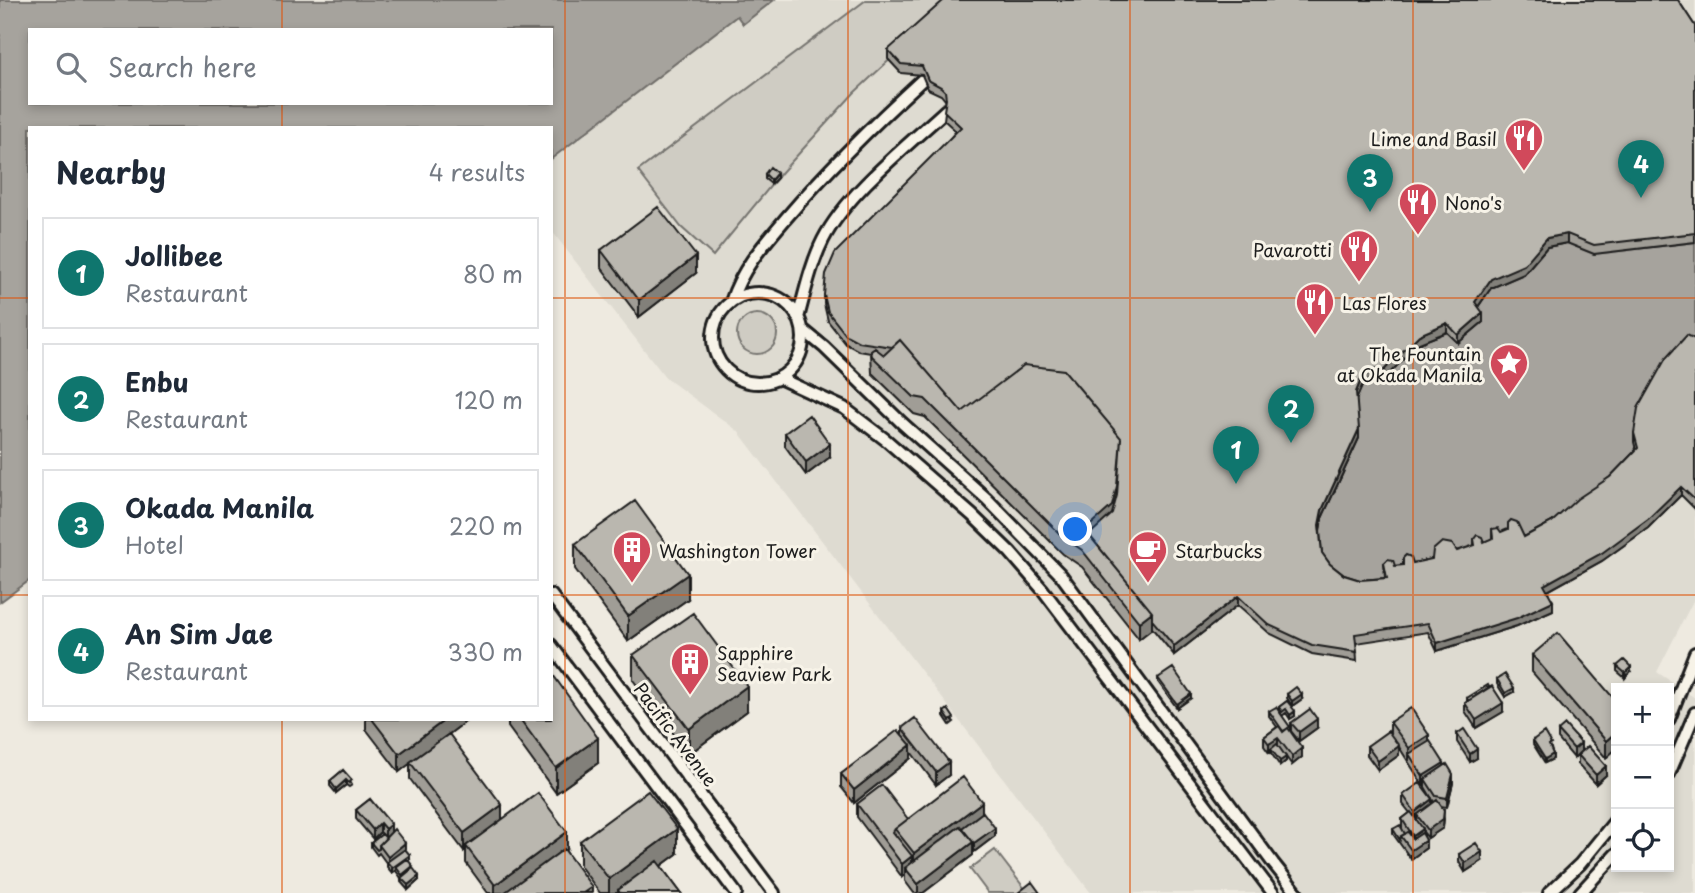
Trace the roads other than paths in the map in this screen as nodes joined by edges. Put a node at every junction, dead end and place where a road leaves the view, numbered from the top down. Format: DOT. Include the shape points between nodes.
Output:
graph roads {
  1 [pos="923,79"];
  2 [pos="946,110"];
  3 [pos="731,302"];
  4 [pos="798,318"];
  5 [pos="802,329"];
  6 [pos="779,378"];
  7 [pos="553,599"];
  8 [pos="553,648"];
  9 [pos="1695,653"];
  10 [pos="1674,706"];
  11 [pos="1695,713"];
  12 [pos="1674,762"];
  13 [pos="1611,826"];
  14 [pos="1611,859"];
  15 [pos="736,893"];
  16 [pos="774,893"];
  17 [pos="1273,893"];
  18 [pos="1297,893"];
  19 [pos="1549,893"];
  20 [pos="1580,893"];
  1 -- 3 [label="street" via="849,148 781,224 745,269"];
  2 -- 4 [label="street" via="871,180 832,225 817,253"];
  3 -- 4 [label="street" via="764,294 787,304"];
  3 -- 6 [label="street" via="714,328 713,345 720,362 745,381"];
  4 -- 5 [label="street"];
  5 -- 6 [label="street" via="796,362"];
  5 -- 18 [label="street" via="987,499 1060,575"];
  6 -- 17 [label="street" via="859,418 911,459 1010,552"];
  7 -- 16 [label="street, Pacific Avenue"];
  8 -- 15 [label="street"];
  9 -- 10 [label="street"];
  11 -- 12 [label="street"];
  13 -- 19 [label="street"];
  14 -- 20 [label="street"];
}
